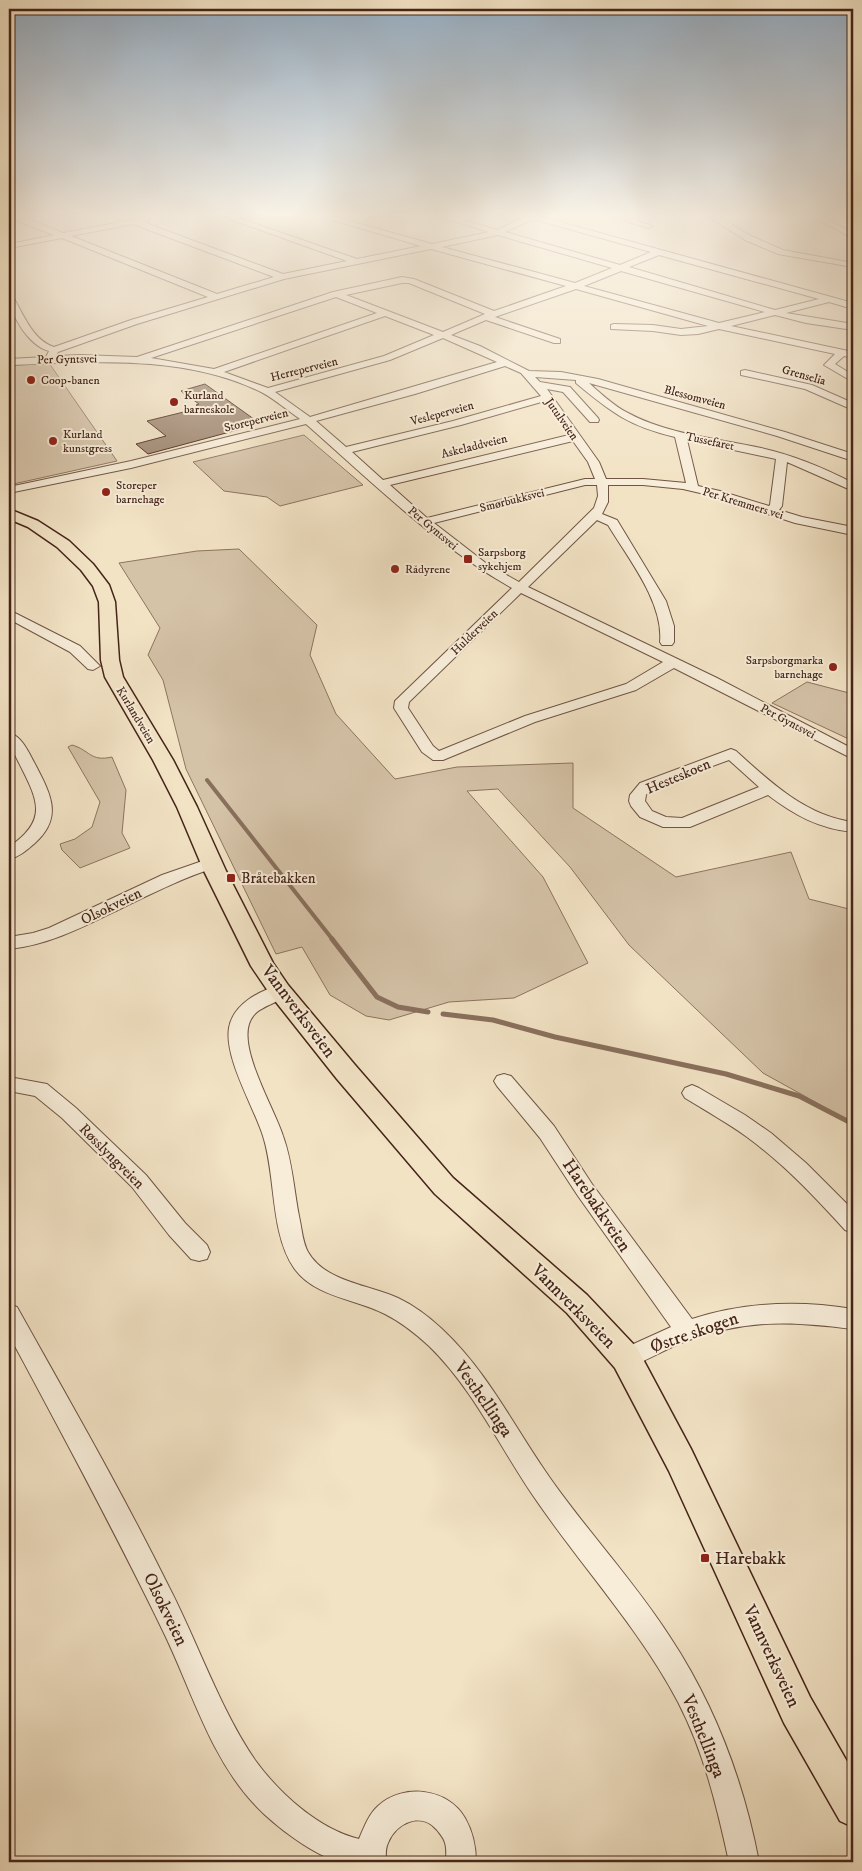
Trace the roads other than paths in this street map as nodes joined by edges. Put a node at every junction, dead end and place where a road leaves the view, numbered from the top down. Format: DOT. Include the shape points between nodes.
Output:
graph roads {
  1 [pos="13,304"];
  2 [pos="190,304"];
  3 [pos="304,304"];
  4 [pos="363,304"];
  5 [pos="462,304"];
  6 [pos="524,304"];
  7 [pos="642,304"];
  8 [pos="748,304"];
  9 [pos="811,304"];
  10 [pos="385,313"];
  11 [pos="777,313"];
  12 [pos="490,316"];
  13 [pos="723,327"];
  14 [pos="853,327"];
  15 [pos="614,328"];
  16 [pos="445,335"];
  17 [pos="557,341"];
  18 [pos="842,353"];
  19 [pos="52,354"];
  20 [pos="853,355"];
  21 [pos="141,360"];
  22 [pos="9,362"];
  23 [pos="506,362"];
  24 [pos="215,372"];
  25 [pos="745,373"];
  26 [pos="528,374"];
  27 [pos="576,378"];
  28 [pos="853,379"];
  29 [pos="538,386"];
  30 [pos="267,391"];
  31 [pos="547,397"];
  32 [pos="853,407"];
  33 [pos="578,416"];
  34 [pos="308,420"];
  35 [pos="680,434"];
  36 [pos="575,437"];
  37 [pos="344,451"];
  38 [pos="782,457"];
  39 [pos="853,458"];
  40 [pos="600,483"];
  41 [pos="380,484"];
  42 [pos="693,488"];
  43 [pos="853,488"];
  44 [pos="9,490"];
  45 [pos="771,511"];
  46 [pos="9,513"];
  47 [pos="595,516"];
  48 [pos="853,516"];
  49 [pos="424,522"];
  50 [pos="850,531"];
  51 [pos="520,587"];
  52 [pos="9,614"];
  53 [pos="667,642"];
  54 [pos="673,662"];
  55 [pos="93,666"];
  56 [pos="9,737"];
  57 [pos="853,755"];
  58 [pos="770,789"];
  59 [pos="853,827"];
  60 [pos="9,854"];
  61 [pos="211,863"];
  62 [pos="9,942"];
  63 [pos="280,991"];
  64 [pos="504,1081"];
  65 [pos="9,1084"];
  66 [pos="692,1093"];
  67 [pos="853,1224"];
  68 [pos="199,1252"];
  69 [pos="9,1314"];
  70 [pos="853,1319"];
  71 [pos="687,1331"];
  72 [pos="626,1358"];
  73 [pos="853,1808"];
  74 [pos="371,1859"];
  75 [pos="461,1862"];
  76 [pos="744,1862"];
  1 -- 19 [label="street" via="40,345"];
  2 -- 19 [label="street"];
  3 -- 21 [label="street"];
  4 -- 10 [label="street, Jutulveien"];
  5 -- 12 [label="street"];
  6 -- 12 [label="street, Herreperveien"];
  7 -- 13 [label="street"];
  8 -- 11 [label="street"];
  9 -- 11 [label="street"];
  10 -- 16 [label="street, Jutulveien"];
  10 -- 24 [label="street"];
  11 -- 13 [label="street"];
  11 -- 14 [label="street"];
  12 -- 16 [label="street, Herreperveien"];
  12 -- 17 [label="street"];
  13 -- 15 [label="street" via="686,332"];
  13 -- 18 [label="street"];
  16 -- 23 [label="street, Jutulveien"];
  16 -- 30 [label="street, Herreperveien" via="372,364"];
  18 -- 20 [label="street"];
  18 -- 28 [label="street" via="829,365"];
  19 -- 21 [label="street, Per Gyntsvei"];
  19 -- 22 [label="street, Per Gyntsvei"];
  21 -- 24 [label="street, Per Gyntsvei"];
  23 -- 26 [label="street, Jutulveien"];
  23 -- 34 [label="street, Storeperveien" via="406,394"];
  24 -- 30 [label="street, Per Gyntsvei"];
  25 -- 32 [label="street, Grenselia" via="818,390"];
  26 -- 27 [label="street, Blessomveien"];
  26 -- 29 [label="street, Jutulveien"];
  27 -- 35 [label="street, Tussefaret" via="623,415"];
  27 -- 39 [label="street, Blessomveien" via="796,437"];
  29 -- 31 [label="street, Jutulveien"];
  29 -- 33 [label="street" via="564,388 570,393"];
  30 -- 34 [label="street, Per Gyntsvei"];
  31 -- 33 [label="street, Jutulveien"];
  31 -- 37 [label="street, Vesleperveien"];
  33 -- 36 [label="street, Jutulveien"];
  34 -- 37 [label="street, Per Gyntsvei"];
  34 -- 44 [label="street, Storeperveien" via="128,466"];
  35 -- 38 [label="street, Tussefaret"];
  35 -- 42 [label="street"];
  36 -- 40 [label="street, Jutulveien" via="598,472"];
  36 -- 41 [label="street, Askeladdveien"];
  37 -- 41 [label="street, Per Gyntsvei"];
  38 -- 43 [label="street, Tussefaret" via="824,472"];
  38 -- 45 [label="street" via="776,506"];
  40 -- 42 [label="street, Per Kremmers vei" via="653,483"];
  40 -- 47 [label="street, Jutulveien" via="604,501"];
  40 -- 49 [label="street, Smørbukksvei" via="584,482"];
  41 -- 49 [label="street, Per Gyntsvei"];
  42 -- 45 [label="street, Per Kremmers vei"];
  45 -- 50 [label="street, Per Kremmers vei"];
  46 -- 61 [label="main road, Kurlandveien" via="63,544 101,585 108,602 110,660 114,677 171,776"];
  47 -- 51 [label="street, Hulderveien"];
  47 -- 53 [label="street" via="613,523 660,601 665,611"];
  48 -- 50 [label="street"];
  49 -- 51 [label="street, Per Gyntsvei" via="483,567"];
  51 -- 54 [label="street, Per Gyntsvei"];
  51 -- 54 [label="street, Hulderveien" via="402,701 404,714 427,749 438,757 530,719 644,682"];
  52 -- 55 [label="street" via="75,649"];
  54 -- 57 [label="street, Per Gyntsvei"];
  56 -- 60 [label="street" via="19,747 41,790 45,811 38,831"];
  58 -- 58 [label="street, Hesteskoen" via="727,749 645,786 638,795 639,806 646,814 657,820 684,823"];
  58 -- 59 [label="street, Hesteskoen" via="827,823"];
  61 -- 62 [label="street, Olsokveien" via="169,878 62,930 30,940"];
  61 -- 63 [label="main road, Vannverksveien" via="263,966"];
  63 -- 72 [label="main road, Vannverksveien" via="444,1186 577,1304"];
  63 -- 76 [label="street, Vesthellinga" via="247,1010 238,1024 237,1034 238,1045 280,1158 288,1216 298,1255 321,1279 373,1297 407,1314 460,1364 512,1438 538,1482 676,1671 713,1749"];
  64 -- 71 [label="street, Harebakkveien" via="547,1132"];
  65 -- 68 [label="street, Røsslyngveien" via="40,1089 69,1113 139,1181"];
  66 -- 67 [label="street" via="765,1139 805,1174"];
  69 -- 74 [label="street, Olsokveien" via="134,1544 242,1767 260,1790 318,1836"];
  70 -- 71 [label="street, Østre skogen" via="832,1314 777,1311 737,1316"];
  71 -- 72 [label="street, Østre skogen"];
  72 -- 73 [label="main road, Vannverksveien" via="684,1468 797,1710"];
  74 -- 75 [label="street, Olsokveien" via="373,1839 380,1825 391,1813 404,1806 418,1804 432,1807 454,1827 460,1842"];
}
